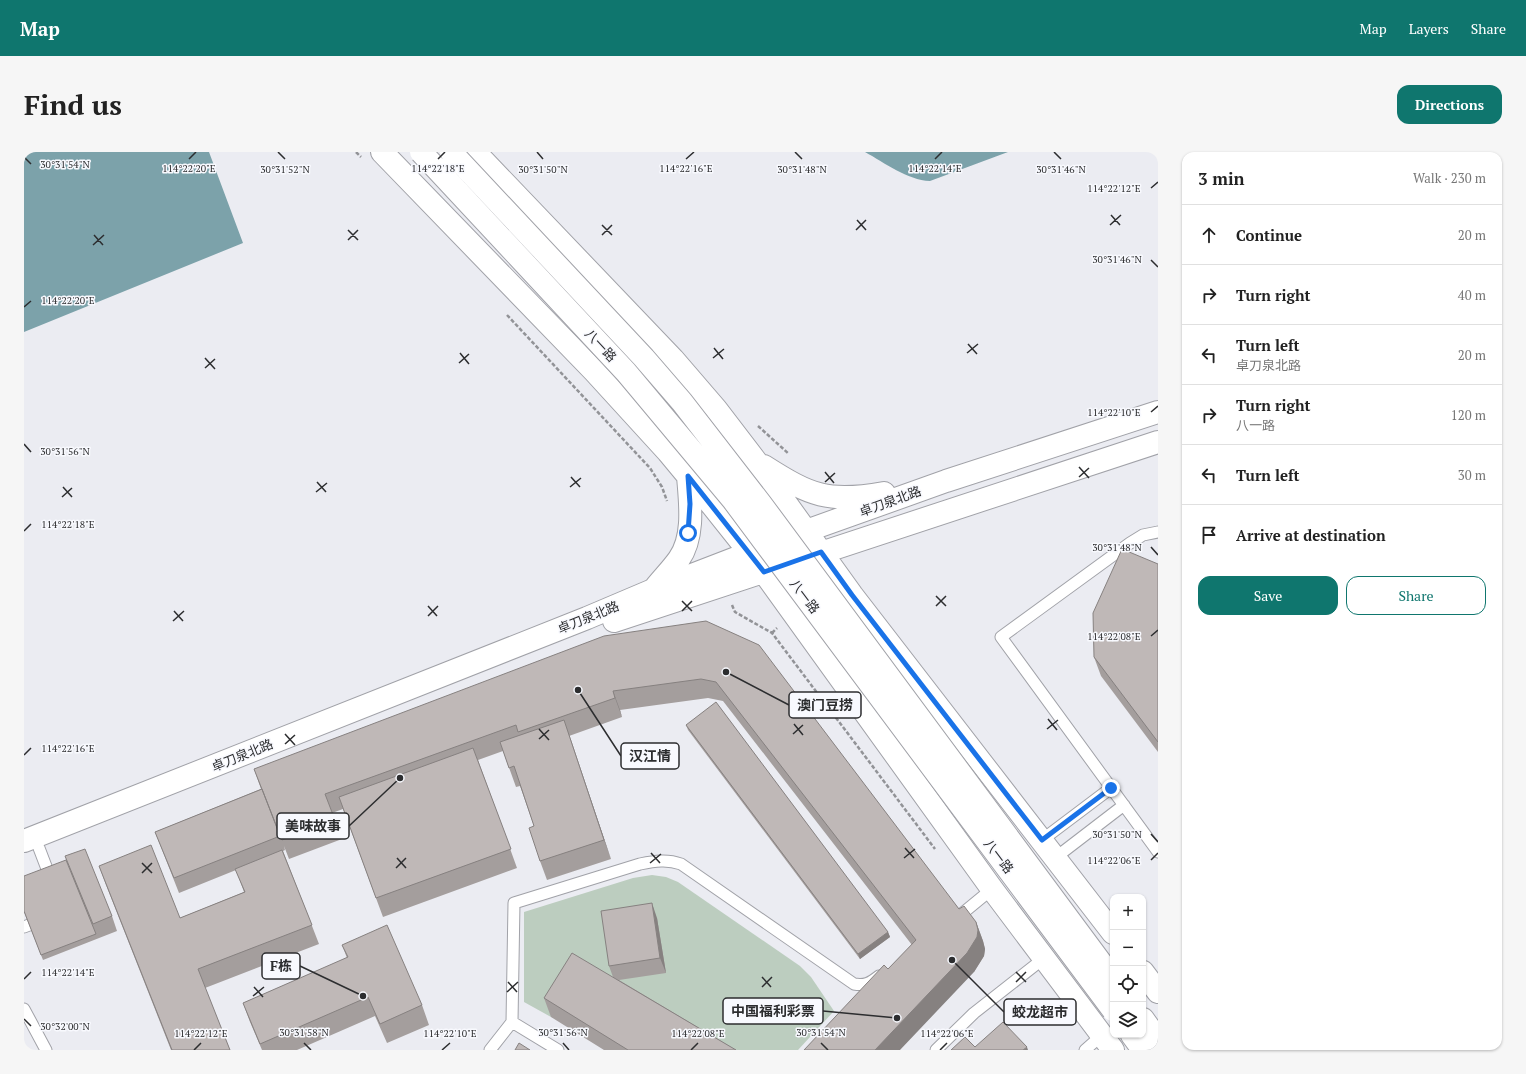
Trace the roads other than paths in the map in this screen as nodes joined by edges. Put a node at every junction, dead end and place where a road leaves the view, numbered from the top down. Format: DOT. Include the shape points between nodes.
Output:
graph roads {
  1 [pos="382,152"];
  2 [pos="421,152"];
  3 [pos="451,152"];
  4 [pos="475,152"];
  5 [pos="1158,412"];
  6 [pos="1158,442"];
  7 [pos="755,460"];
  8 [pos="688,476"];
  9 [pos="946,481"];
  10 [pos="806,531"];
  11 [pos="1158,532"];
  12 [pos="821,552"];
  13 [pos="750,553"];
  14 [pos="764,572"];
  15 [pos="653,590"];
  16 [pos="1111,788"];
  17 [pos="1124,805"];
  18 [pos="29,848"];
  19 [pos="1048,849"];
  20 [pos="1158,852"];
  21 [pos="992,889"];
  22 [pos="55,890"];
  23 [pos="50,917"];
  24 [pos="958,917"];
  25 [pos="24,927"];
  26 [pos="1111,930"];
  27 [pos="1043,959"];
  28 [pos="890,968"];
  29 [pos="1110,975"];
  30 [pos="1146,976"];
  31 [pos="1158,992"];
  32 [pos="1110,1006"];
  33 [pos="24,1009"];
  34 [pos="512,1022"];
  35 [pos="1146,1024"];
  36 [pos="1134,1038"];
  37 [pos="1158,1040"];
  38 [pos="1107,1043"];
  39 [pos="46,1050"];
  40 [pos="490,1050"];
  41 [pos="558,1050"];
  42 [pos="936,1050"];
  43 [pos="1085,1050"];
  44 [pos="1143,1050"];
  1 -- 8 [label="main road, 八一路" via="594,371"];
  2 -- 32 [label="main road, 八一路, bridge" via="626,372 733,500"];
  3 -- 29 [label="main road, 八一路, bridge" via="639,352 691,413"];
  4 -- 7 [label="main road" via="673,359"];
  5 -- 9 [label="main road, 卓刀泉北路"];
  6 -- 12 [label="main road, 卓刀泉北路"];
  7 -- 9 [label="main road" via="790,482 816,494 832,497 866,496"];
  7 -- 10 [label="main road"];
  8 -- 13 [label="main road, 八一路"];
  8 -- 15 [label="main road" via="690,517 686,545 680,558"];
  9 -- 10 [label="main road, 卓刀泉北路"];
  10 -- 12 [label="main road"];
  10 -- 13 [label="main road, 卓刀泉北路"];
  11 -- 16 [label="lane" via="1144,535 1130,543 1001,637"];
  12 -- 14 [label="main road, 卓刀泉北路"];
  12 -- 19 [label="main road"];
  13 -- 14 [label="main road, 八一路"];
  13 -- 15 [label="main road, 卓刀泉北路"];
  14 -- 18 [label="main road, 卓刀泉北路" via="630,615 509,660"];
  14 -- 21 [label="main road, 八一路"];
  15 -- 18 [label="main road, 卓刀泉北路"];
  16 -- 17 [label="lane"];
  16 -- 19 [label="lane"];
  17 -- 19 [label="lane"];
  17 -- 20 [label="lane"];
  18 -- 22 [label="lane"];
  19 -- 21 [label="main road"];
  19 -- 26 [label="main road"];
  21 -- 24 [label="lane"];
  21 -- 27 [label="main road, 八一路"];
  23 -- 25 [label="lane"];
  27 -- 38 [label="main road, 八一路"];
  27 -- 42 [label="lane" via="974,1012"];
  28 -- 34 [label="lane" via="871,983 854,984 681,864 661,860 640,864 514,903"];
  30 -- 31 [label="main road"];
  33 -- 39 [label="lane"];
  34 -- 40 [label="lane"];
  34 -- 41 [label="lane"];
  35 -- 37 [label="main road"];
  36 -- 44 [label="main road"];
  38 -- 43 [label="lane"];
}
